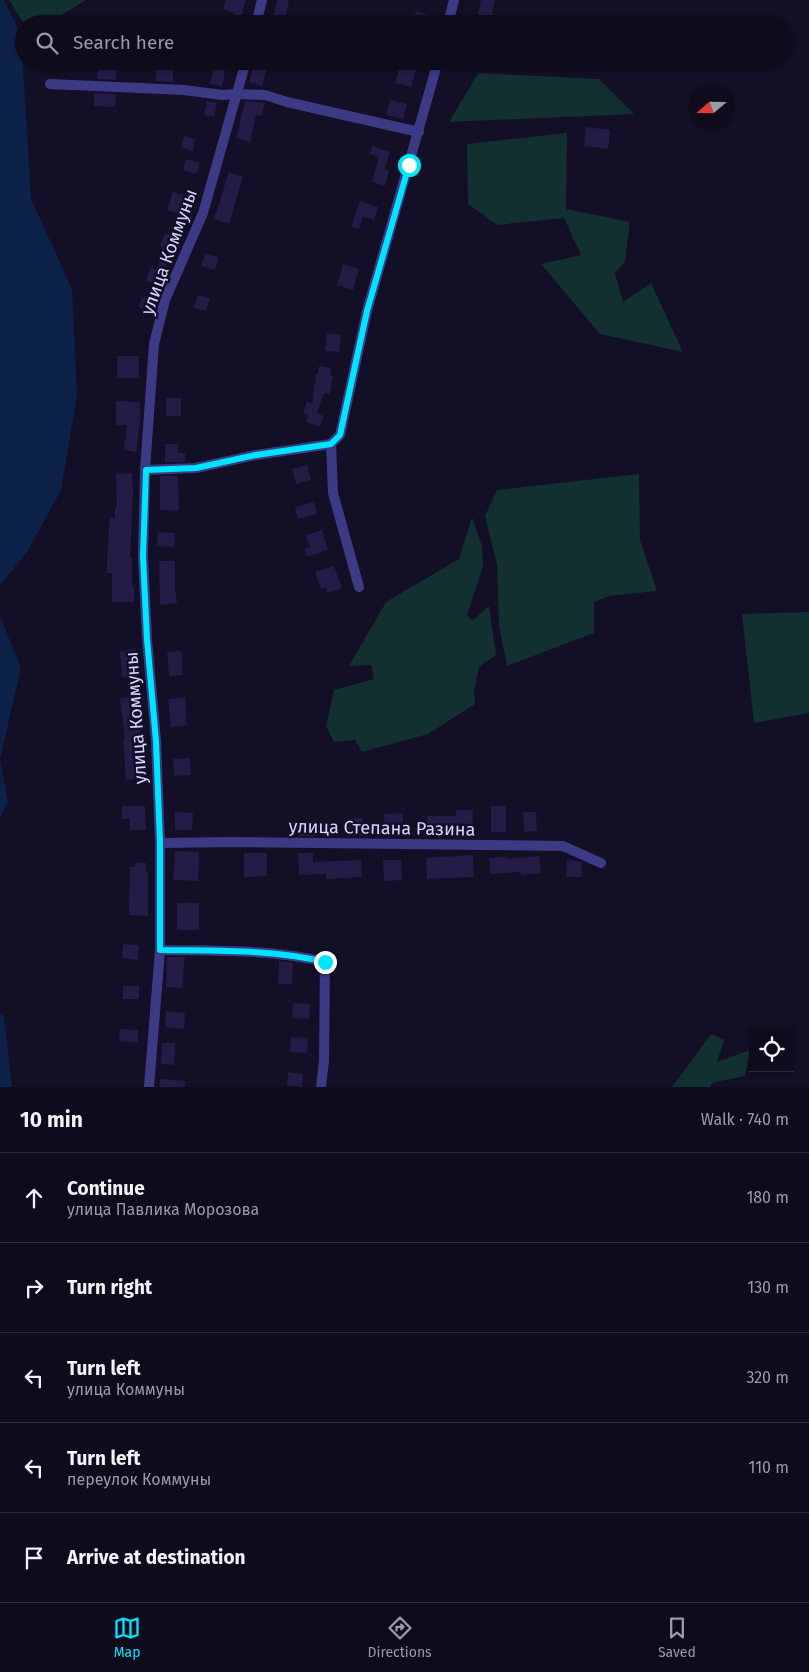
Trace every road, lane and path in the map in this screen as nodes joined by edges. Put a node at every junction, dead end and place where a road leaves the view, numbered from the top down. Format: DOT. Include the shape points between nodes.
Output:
graph roads {
  1 [pos="262,0"];
  2 [pos="454,0"];
  3 [pos="258,15"];
  4 [pos="450,15"];
  5 [pos="244,70"];
  6 [pos="436,70"];
  7 [pos="50,84"];
  8 [pos="237,94"];
  9 [pos="419,132"];
  10 [pos="331,444"];
  11 [pos="146,470"];
  12 [pos="359,587"];
  13 [pos="160,843"];
  14 [pos="601,863"];
  15 [pos="160,950"];
  16 [pos="150,1087"];
  17 [pos="320,1087"];
  1 -- 3 [label="street"];
  2 -- 4 [label="street"];
  5 -- 8 [label="street, улица Коммуны"];
  6 -- 9 [label="street"];
  7 -- 8 [label="street"];
  8 -- 9 [label="street" via="265,95"];
  8 -- 11 [label="street, улица Коммуны" via="203,212 165,300 154,344"];
  9 -- 10 [label="street" via="367,311 340,435"];
  10 -- 11 [label="street" via="196,468"];
  10 -- 12 [label="street" via="333,493"];
  11 -- 13 [label="street, улица Коммуны" via="143,557"];
  13 -- 14 [label="street, улица Степана Разина" via="563,846"];
  13 -- 15 [label="street, улица Коммуны"];
  15 -- 16 [label="street, улица Коммуны"];
  15 -- 17 [label="street" via="263,952 298,955 325,962 324,1061"];
}
